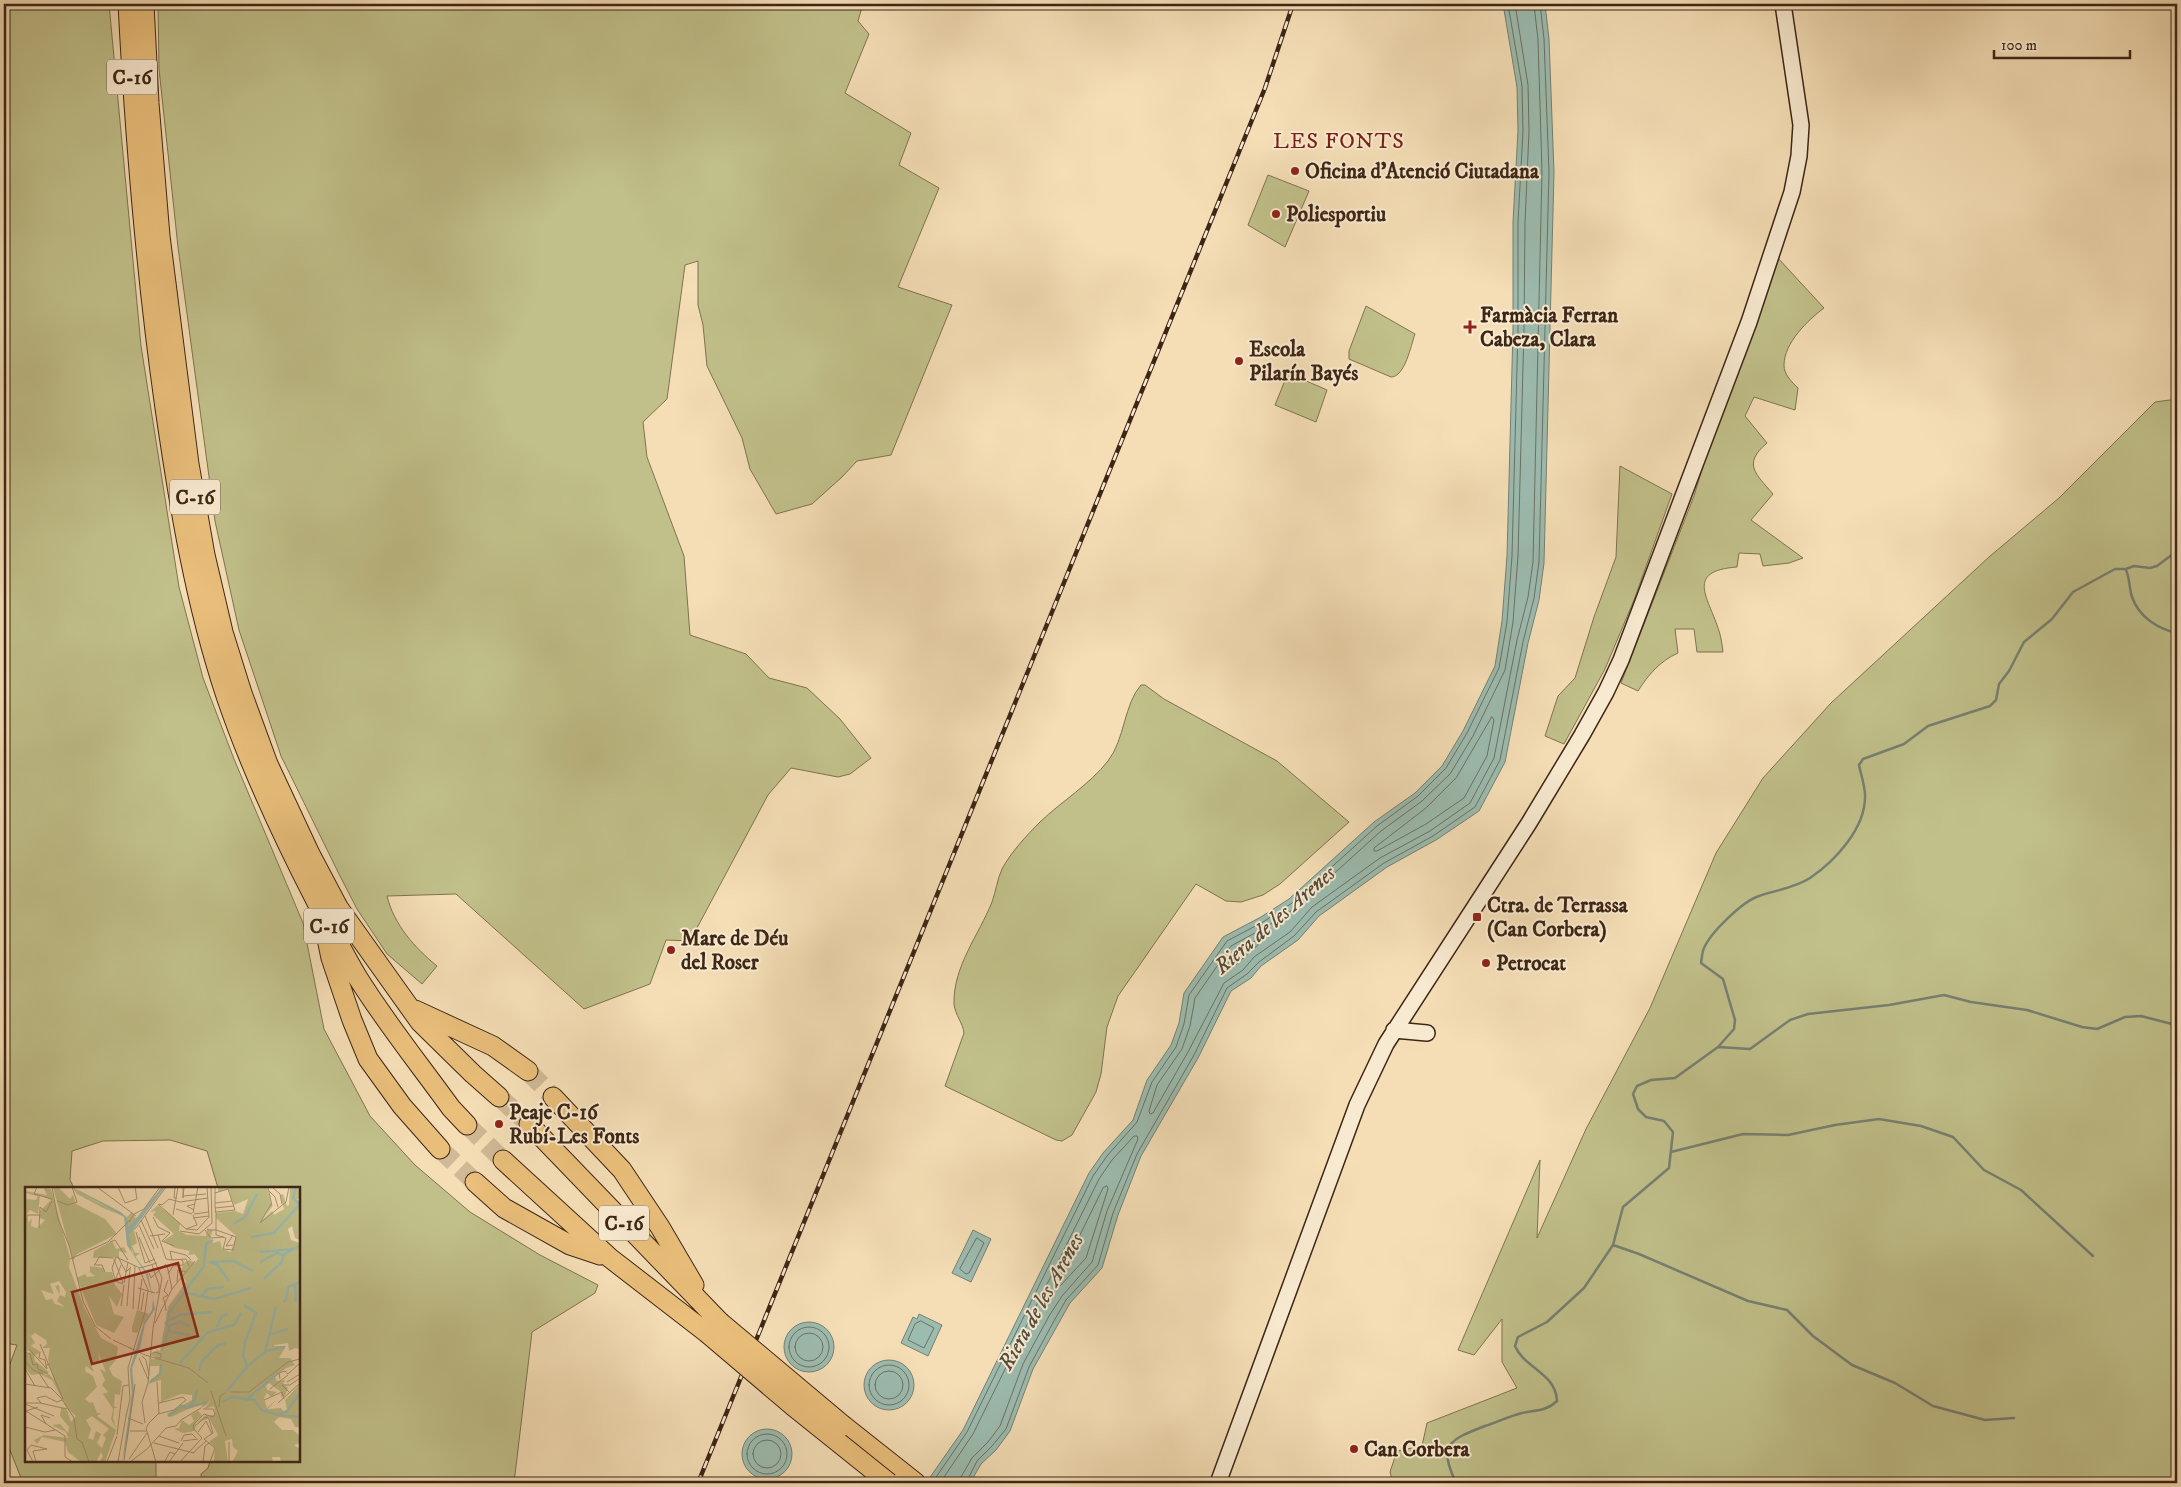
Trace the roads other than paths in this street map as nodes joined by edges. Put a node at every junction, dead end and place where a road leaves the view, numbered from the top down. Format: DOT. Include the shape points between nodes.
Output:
graph roads {
  1 [pos="117,4"];
  2 [pos="128,4"];
  3 [pos="144,4"];
  4 [pos="1783,4"];
  5 [pos="136,149"];
  6 [pos="324,916"];
  7 [pos="1410,1006"];
  8 [pos="410,1008"];
  9 [pos="1394,1030"];
  10 [pos="528,1071"];
  11 [pos="499,1097"];
  12 [pos="553,1097"];
  13 [pos="529,1124"];
  14 [pos="467,1125"];
  15 [pos="440,1148"];
  16 [pos="503,1160"];
  17 [pos="474,1182"];
  18 [pos="610,1258"];
  19 [pos="711,1322"];
  20 [pos="889,1483"];
  21 [pos="916,1483"];
  22 [pos="1218,1483"];
  1 -- 5 [label="highway" via="125,96"];
  2 -- 5 [label="highway, C-16"];
  3 -- 8 [label="highway, C-16" via="159,227 173,349 205,555 223,632 268,764 310,854 338,907"];
  4 -- 7 [label="main road" via="1799,106 1800,144 1795,180 1784,220 1746,331 1606,692 1529,823"];
  5 -- 6 [label="highway, C-16" via="157,351 172,454 208,635 252,767"];
  6 -- 14 [label="highway, C-16" via="358,978 451,1108"];
  6 -- 15 [label="highway, C-16" via="331,958 368,1059 402,1106"];
  7 -- 9 [label="main road"];
  7 -- 9 [label="main road" via="1410,1017 1422,1033"];
  8 -- 10 [label="highway, C-16" via="493,1046"];
  8 -- 11 [label="highway, C-16" via="420,1022"];
  9 -- 22 [label="main road" via="1357,1105"];
  12 -- 19 [label="highway, C-16" via="622,1170 683,1265"];
  13 -- 19 [label="highway, C-16"];
  16 -- 18 [label="highway, C-16"];
  17 -- 18 [label="highway, C-16" via="504,1208 570,1245"];
  18 -- 19 [label="highway, C-16"];
  19 -- 20 [label="highway, C-16, bridge" via="792,1406"];
  19 -- 21 [label="highway, C-16, bridge"];
}
